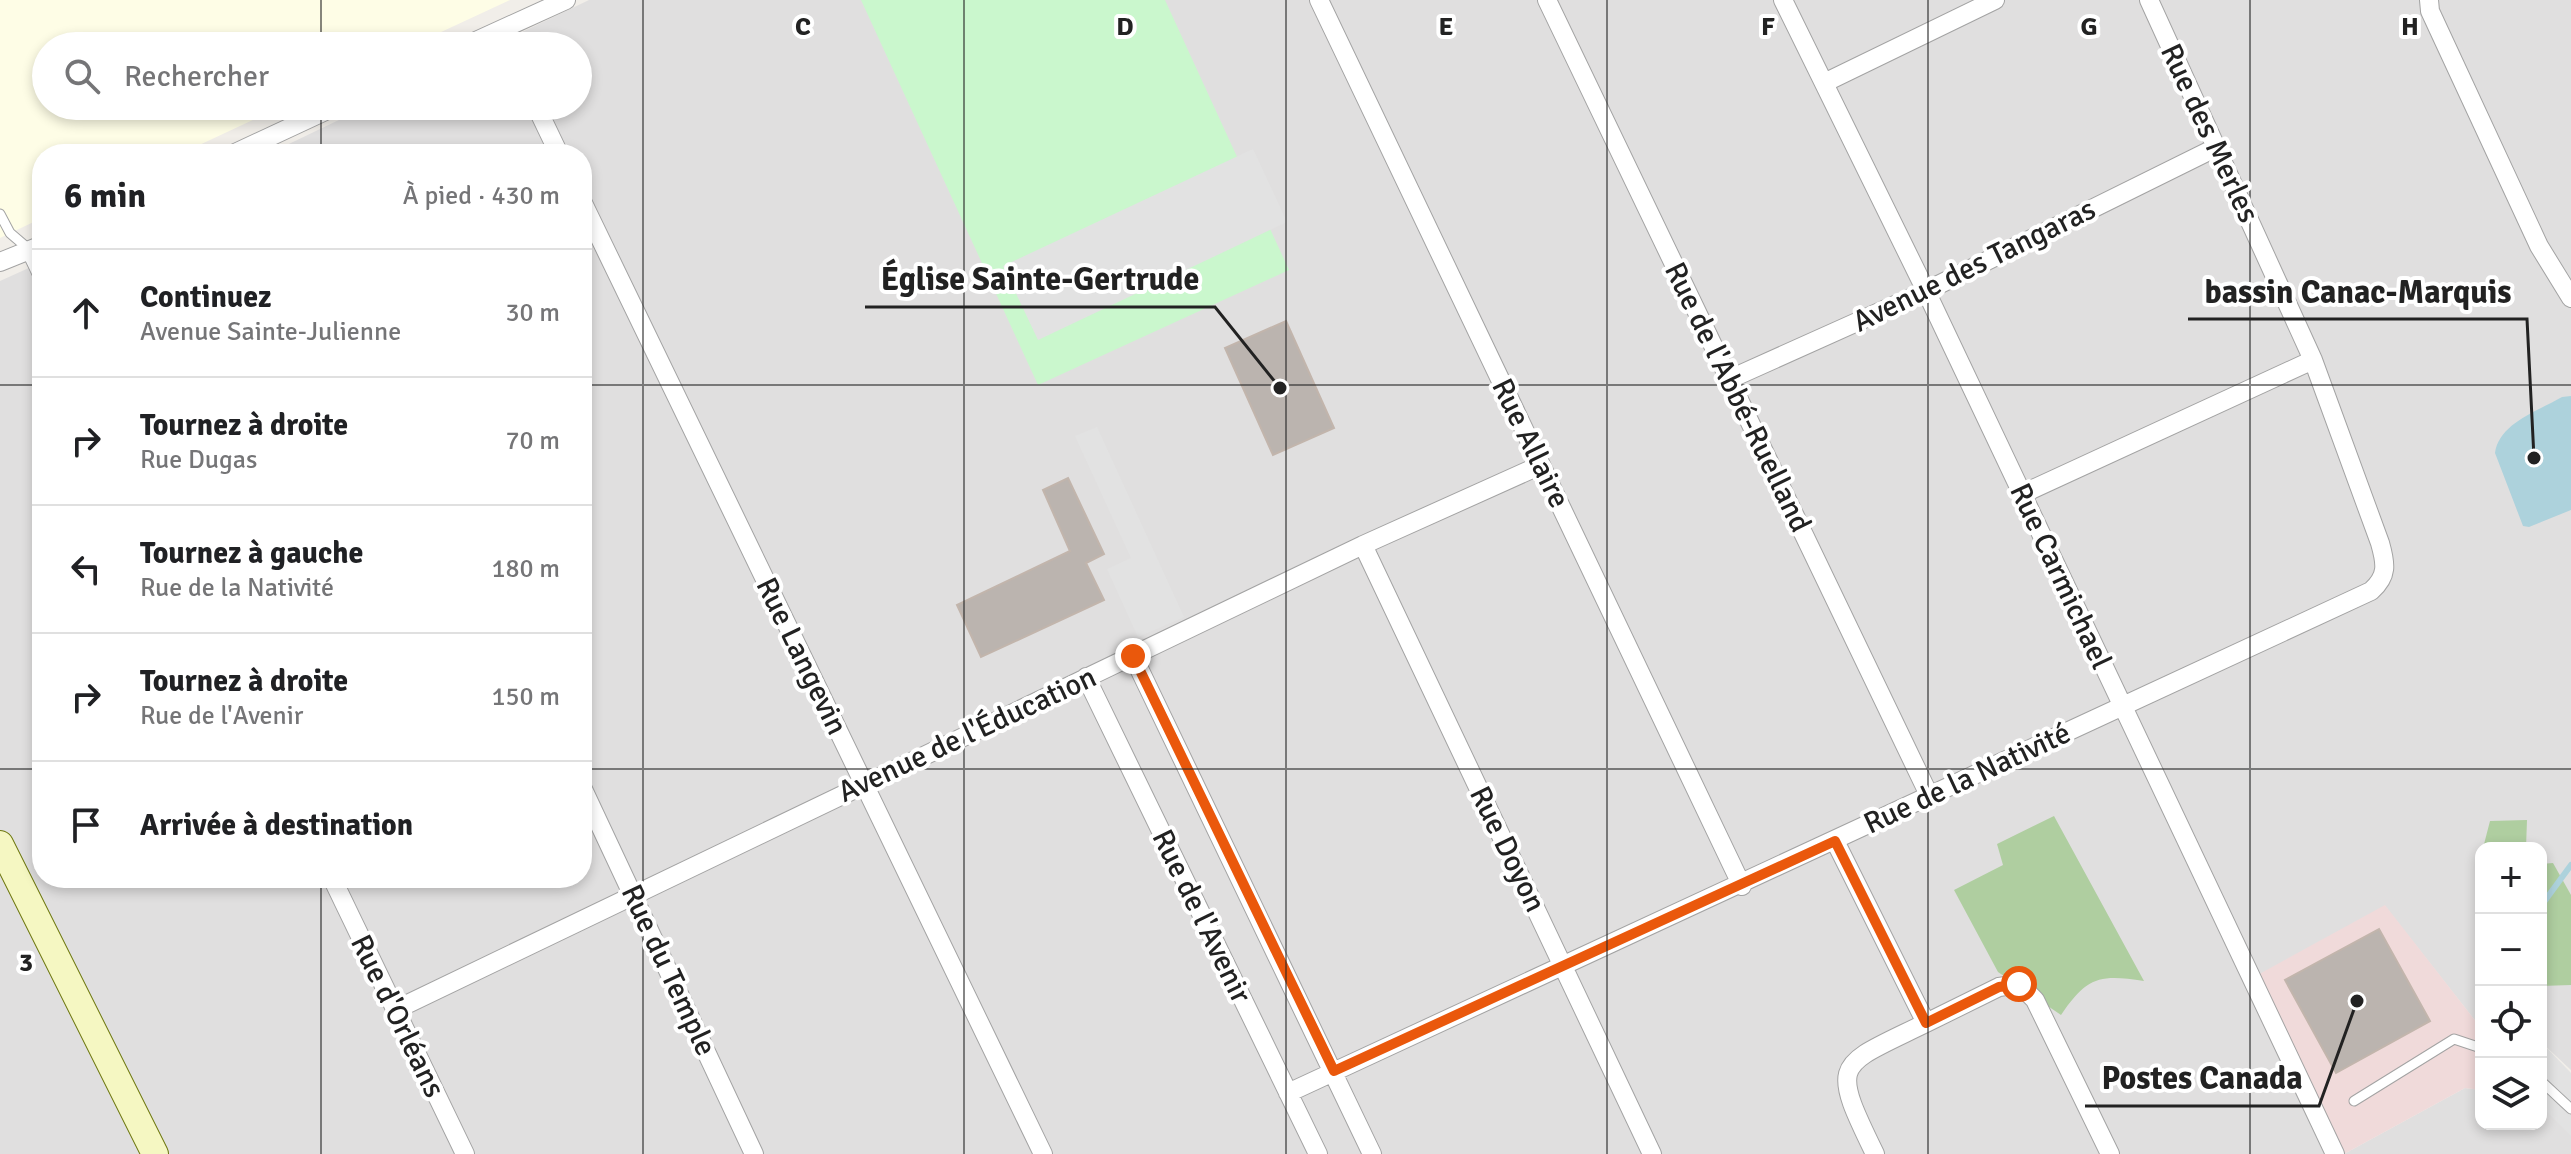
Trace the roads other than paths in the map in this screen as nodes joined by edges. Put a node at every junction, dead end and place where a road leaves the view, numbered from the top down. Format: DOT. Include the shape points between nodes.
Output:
graph roads {
  1 [pos="566,0"];
  2 [pos="1319,0"];
  3 [pos="1547,0"];
  4 [pos="1783,0"];
  5 [pos="1995,0"];
  6 [pos="2149,0"];
  7 [pos="2429,0"];
  8 [pos="513,32"];
  9 [pos="1824,83"];
  10 [pos="313,120"];
  11 [pos="543,120"];
  12 [pos="274,144"];
  13 [pos="554,144"];
  14 [pos="2217,147"];
  15 [pos="0,214"];
  16 [pos="592,222"];
  17 [pos="32,246"];
  18 [pos="32,250"];
  19 [pos="0,262"];
  20 [pos="1926,291"];
  21 [pos="2571,298"];
  22 [pos="2313,360"];
  23 [pos="1730,379"];
  24 [pos="1541,465"];
  25 [pos="2022,494"];
  26 [pos="1363,545"];
  27 [pos="2383,581"];
  28 [pos="1133,656"];
  29 [pos="1086,677"];
  30 [pos="2122,704"];
  31 [pos="864,783"];
  32 [pos="1929,795"];
  33 [pos="592,808"];
  34 [pos="1835,841"];
  35 [pos="0,844"];
  36 [pos="1742,886"];
  37 [pos="337,888"];
  38 [pos="634,895"];
  39 [pos="1564,965"];
  40 [pos="395,1010"];
  41 [pos="1926,1023"];
  42 [pos="2475,1046"];
  43 [pos="1334,1071"];
  44 [pos="2547,1087"];
  45 [pos="1288,1093"];
  46 [pos="2354,1101"];
  47 [pos="2571,1109"];
  48 [pos="155,1154"];
  49 [pos="465,1154"];
  50 [pos="754,1154"];
  51 [pos="1043,1154"];
  52 [pos="1318,1154"];
  53 [pos="1372,1154"];
  54 [pos="1652,1154"];
  55 [pos="1875,1154"];
  56 [pos="2110,1154"];
  57 [pos="2335,1154"];
  1 -- 8 [label="street"];
  2 -- 24 [label="street, Rue Allaire"];
  3 -- 23 [label="street, Rue de l'Abbé-Ruelland"];
  4 -- 9 [label="street, Rue Carmichael"];
  5 -- 9 [label="street"];
  6 -- 14 [label="street, Rue des Merles"];
  7 -- 21 [label="street" via="2539,246"];
  9 -- 20 [label="street, Rue Carmichael"];
  10 -- 12 [label="street"];
  11 -- 13 [label="street"];
  14 -- 20 [label="street, Avenue des Tangaras"];
  14 -- 22 [label="street, Rue des Merles"];
  15 -- 17 [label="lane" via="10,233"];
  16 -- 31 [label="street, Rue Langevin"];
  18 -- 19 [label="street"];
  20 -- 23 [label="street, Avenue des Tangaras"];
  20 -- 25 [label="street, Rue Carmichael"];
  22 -- 25 [label="street"];
  22 -- 27 [label="street, Rue des Merles" via="2380,543 2386,565"];
  23 -- 32 [label="street, Rue de l'Abbé-Ruelland"];
  24 -- 26 [label="street, Avenue de l'Éducation"];
  24 -- 36 [label="street, Rue Allaire"];
  25 -- 30 [label="street, Rue Carmichael"];
  26 -- 28 [label="street, Avenue de l'Éducation"];
  26 -- 39 [label="street, Rue Doyon"];
  27 -- 30 [label="street, Rue de la Nativité"];
  28 -- 29 [label="street, Avenue de l'Éducation"];
  28 -- 43 [label="street, Rue de l'Avenir"];
  29 -- 31 [label="street, Avenue de l'Éducation"];
  29 -- 45 [label="street, Rue de l'Avenir"];
  30 -- 32 [label="street, Rue de la Nativité"];
  30 -- 57 [label="street, Rue Carmichael"];
  31 -- 38 [label="street, Avenue de l'Éducation"];
  31 -- 51 [label="street, Rue Langevin"];
  32 -- 34 [label="street, Rue de la Nativité"];
  33 -- 38 [label="street, Rue du Temple"];
  34 -- 36 [label="street, Rue de la Nativité"];
  34 -- 41 [label="street"];
  35 -- 48 [label="street"];
  36 -- 39 [label="street, Rue de la Nativité"];
  37 -- 40 [label="street, Rue d'Orléans"];
  38 -- 40 [label="street, Avenue de l'Éducation"];
  38 -- 50 [label="street, Rue du Temple"];
  39 -- 43 [label="street, Rue de la Nativité"];
  39 -- 54 [label="street, Rue Doyon"];
  40 -- 49 [label="street, Rue d'Orléans"];
  41 -- 55 [label="street" via="1858,1056 1846,1076 1847,1096"];
  41 -- 56 [label="street" via="1999,987 2019,984 2035,1000"];
  42 -- 46 [label="lane" via="2454,1039"];
  43 -- 45 [label="street, Rue de la Nativité"];
  43 -- 53 [label="street, Rue de l'Avenir"];
  44 -- 47 [label="lane"];
  45 -- 52 [label="street, Rue de l'Avenir"];
}
